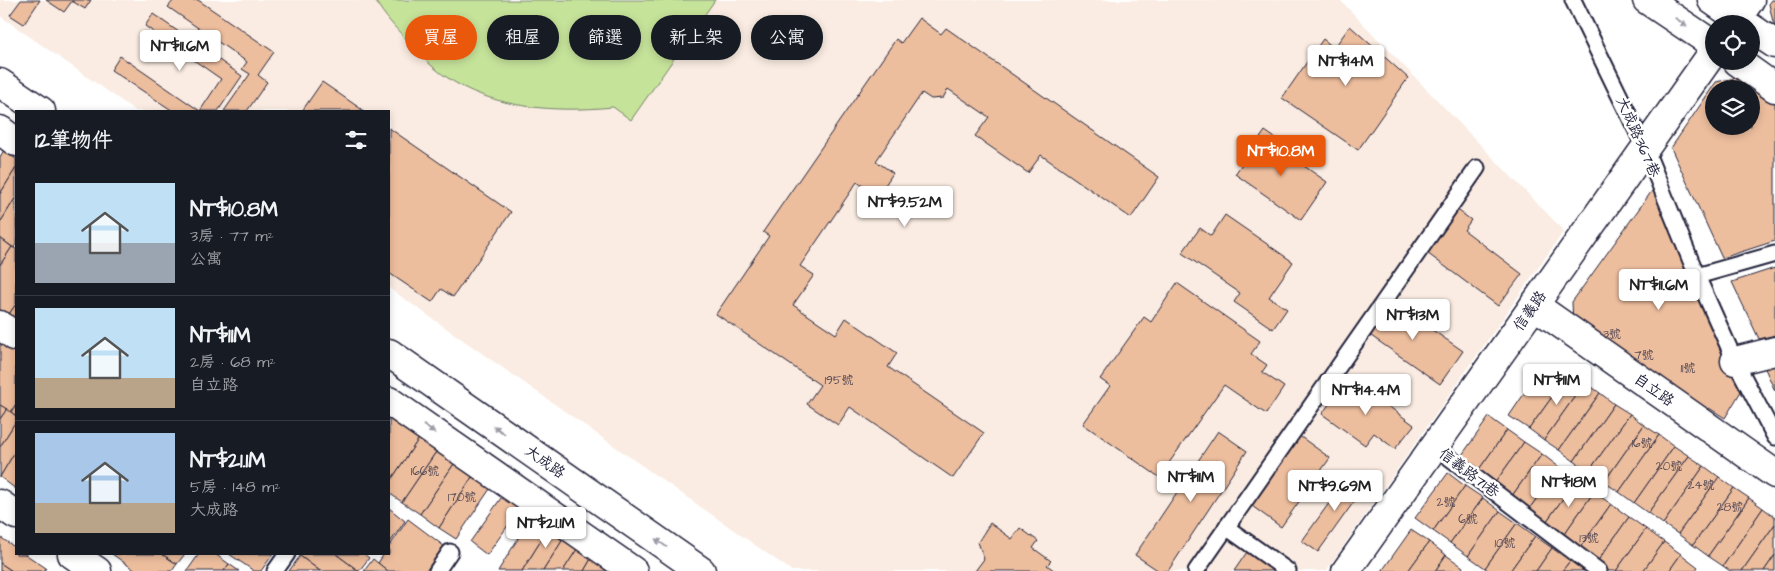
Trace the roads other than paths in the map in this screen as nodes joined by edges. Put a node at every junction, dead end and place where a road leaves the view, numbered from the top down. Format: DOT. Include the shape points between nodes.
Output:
graph roads {
  1 [pos="1573,0"];
  2 [pos="1647,0"];
  3 [pos="1712,0"];
  4 [pos="1736,15"];
  5 [pos="1760,32"];
  6 [pos="1705,39"];
  7 [pos="1775,44"];
  8 [pos="1705,64"];
  9 [pos="1750,70"];
  10 [pos="0,83"];
  11 [pos="1775,88"];
  12 [pos="40,110"];
  13 [pos="0,130"];
  14 [pos="15,141"];
  15 [pos="1645,148"];
  16 [pos="1477,168"];
  17 [pos="1775,254"];
  18 [pos="1697,276"];
  19 [pos="1534,305"];
  20 [pos="0,325"];
  21 [pos="15,336"];
  22 [pos="1775,351"];
  23 [pos="390,354"];
  24 [pos="1736,361"];
  25 [pos="390,402"];
  26 [pos="1775,438"];
  27 [pos="1434,446"];
  28 [pos="1775,474"];
  29 [pos="0,504"];
  30 [pos="15,514"];
  31 [pos="1226,527"];
  32 [pos="450,552"];
  33 [pos="71,555"];
  34 [pos="73,555"];
  35 [pos="286,555"];
  36 [pos="60,571"];
  37 [pos="97,571"];
  38 [pos="275,571"];
  39 [pos="437,571"];
  40 [pos="632,571"];
  41 [pos="700,571"];
  42 [pos="1196,571"];
  43 [pos="1288,571"];
  44 [pos="1346,571"];
  45 [pos="1599,571"];
  1 -- 15 [label="lane, 大成路367巷"];
  2 -- 6 [label="street, one-way"];
  3 -- 4 [label="street"];
  5 -- 7 [label="street"];
  8 -- 15 [label="street, 信義路"];
  9 -- 11 [label="street"];
  10 -- 12 [label="street"];
  13 -- 14 [label="street"];
  15 -- 18 [label="lane, 大成路367巷"];
  15 -- 19 [label="street, 信義路"];
  16 -- 31 [label="lane"];
  17 -- 18 [label="lane"];
  18 -- 24 [label="lane, 大成路367巷"];
  19 -- 27 [label="street, 信義路"];
  19 -- 28 [label="street, 自立路"];
  20 -- 21 [label="street"];
  22 -- 24 [label="street"];
  41 -- 23 [label="street, 大成路, one-way"];
  24 -- 26 [label="lane, 大成路367巷"];
  25 -- 40 [label="street, one-way"];
  27 -- 44 [label="street, 信義路"];
  27 -- 45 [label="lane, 信義路71巷"];
  29 -- 30 [label="street"];
  31 -- 42 [label="lane"];
  31 -- 43 [label="lane"];
  32 -- 39 [label="lane"];
  33 -- 36 [label="street"];
  34 -- 37 [label="street"];
  35 -- 38 [label="lane"];
}
